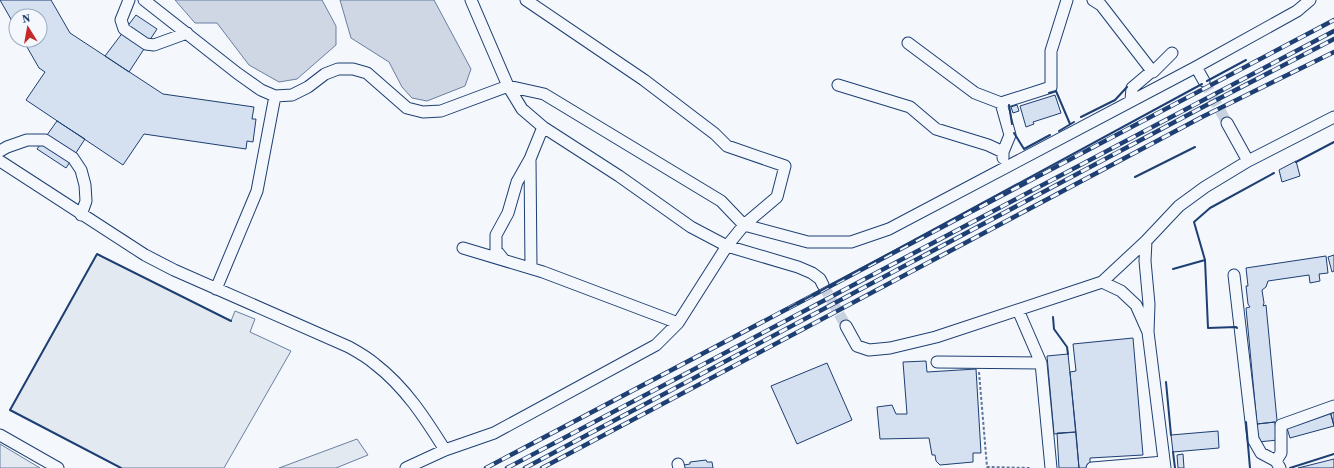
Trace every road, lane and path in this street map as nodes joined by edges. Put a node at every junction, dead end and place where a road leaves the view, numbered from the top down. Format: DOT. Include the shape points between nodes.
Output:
graph roads {
  1 [pos="128,0"];
  2 [pos="144,0"];
  3 [pos="471,0"];
  4 [pos="526,0"];
  5 [pos="1067,0"];
  6 [pos="1092,0"];
  7 [pos="1310,0"];
  8 [pos="187,33"];
  9 [pos="908,44"];
  10 [pos="1172,53"];
  11 [pos="1196,66"];
  12 [pos="1153,72"];
  13 [pos="1204,81"];
  14 [pos="838,85"];
  15 [pos="508,86"];
  16 [pos="275,96"];
  17 [pos="1131,100"];
  18 [pos="1001,104"];
  19 [pos="1334,117"];
  20 [pos="1227,124"];
  21 [pos="543,127"];
  22 [pos="0,151"];
  23 [pos="1003,152"];
  24 [pos="530,158"];
  25 [pos="0,161"];
  26 [pos="1248,161"];
  27 [pos="1002,169"];
  28 [pos="81,215"];
  29 [pos="744,225"];
  30 [pos="1146,241"];
  31 [pos="727,246"];
  32 [pos="463,248"];
  33 [pos="504,260"];
  34 [pos="531,268"];
  35 [pos="1234,275"];
  36 [pos="1102,282"];
  37 [pos="823,285"];
  38 [pos="216,289"];
  39 [pos="1018,310"];
  40 [pos="678,323"];
  41 [pos="846,326"];
  42 [pos="1148,332"];
  43 [pos="937,362"];
  44 [pos="978,363"];
  45 [pos="1041,363"];
  46 [pos="1334,406"];
  47 [pos="0,435"];
  48 [pos="445,450"];
  49 [pos="1278,464"];
  50 [pos="1165,465"];
  51 [pos="58,468"];
  52 [pos="406,468"];
  53 [pos="1031,468"];
  54 [pos="1051,468"];
  55 [pos="1092,468"];
  1 -- 8 [label="street" via="121,20 124,29 146,44 154,45"];
  2 -- 8 [label="street"];
  3 -- 15 [label="street"];
  4 -- 29 [label="street" via="644,80 727,146 785,166 777,196"];
  5 -- 18 [label="street" via="1051,51 1051,87"];
  6 -- 17 [label="street" via="1100,5 1152,71 1132,88"];
  7 -- 11 [label="street" via="1297,11"];
  8 -- 16 [label="street" via="261,90"];
  9 -- 18 [label="street" via="975,93"];
  10 -- 12 [label="street"];
  11 -- 13 [label="street"];
  11 -- 17 [label="street"];
  14 -- 23 [label="street" via="910,107 936,129"];
  15 -- 16 [label="street" via="441,111 423,112 407,108 367,73 353,68 338,69 326,74 292,95"];
  15 -- 21 [label="street" via="522,109"];
  15 -- 29 [label="street" via="544,94 721,201"];
  16 -- 38 [label="street" via="257,192"];
  17 -- 27 [label="street"];
  18 -- 23 [label="street" via="1010,135"];
  19 -- 26 [label="street"];
  20 -- 26 [label="street"];
  21 -- 24 [label="street"];
  21 -- 31 [label="street" via="691,227"];
  22 -- 28 [label="street" via="27,140 45,140 73,158 81,170 85,185 86,201"];
  23 -- 27 [label="street"];
  24 -- 33 [label="street" via="517,182 508,214 496,235 496,250"];
  24 -- 34 [label="street"];
  25 -- 28 [label="street"];
  26 -- 30 [label="street" via="1179,206"];
  27 -- 29 [label="street" via="889,229 851,242 808,242"];
  28 -- 38 [label="street" via="145,255"];
  29 -- 31 [label="street"];
  30 -- 36 [label="street"];
  30 -- 42 [label="street" via="1145,261 1150,304"];
  31 -- 37 [label="street" via="805,270 820,279"];
  31 -- 40 [label="street"];
  32 -- 33 [label="street"];
  33 -- 34 [label="street"];
  34 -- 40 [label="street"];
  35 -- 49 [label="street" via="1253,439 1260,453"];
  36 -- 39 [label="street"];
  36 -- 42 [label="street" via="1121,291 1136,305"];
  38 -- 48 [label="street" via="349,347 374,363 395,380 423,415"];
  39 -- 41 [label="street" via="936,337 890,348 869,350 857,346"];
  39 -- 45 [label="street"];
  40 -- 48 [label="street" via="656,345 494,433"];
  42 -- 50 [label="street"];
  43 -- 44 [label="street"];
  44 -- 45 [label="street"];
  44 -- 53 [label="path" via="987,467"];
  45 -- 54 [label="street"];
  46 -- 49 [label="street" via="1281,425 1281,453"];
  47 -- 51 [label="street"];
  48 -- 52 [label="street"];
  50 -- 55 [label="street"];
}
